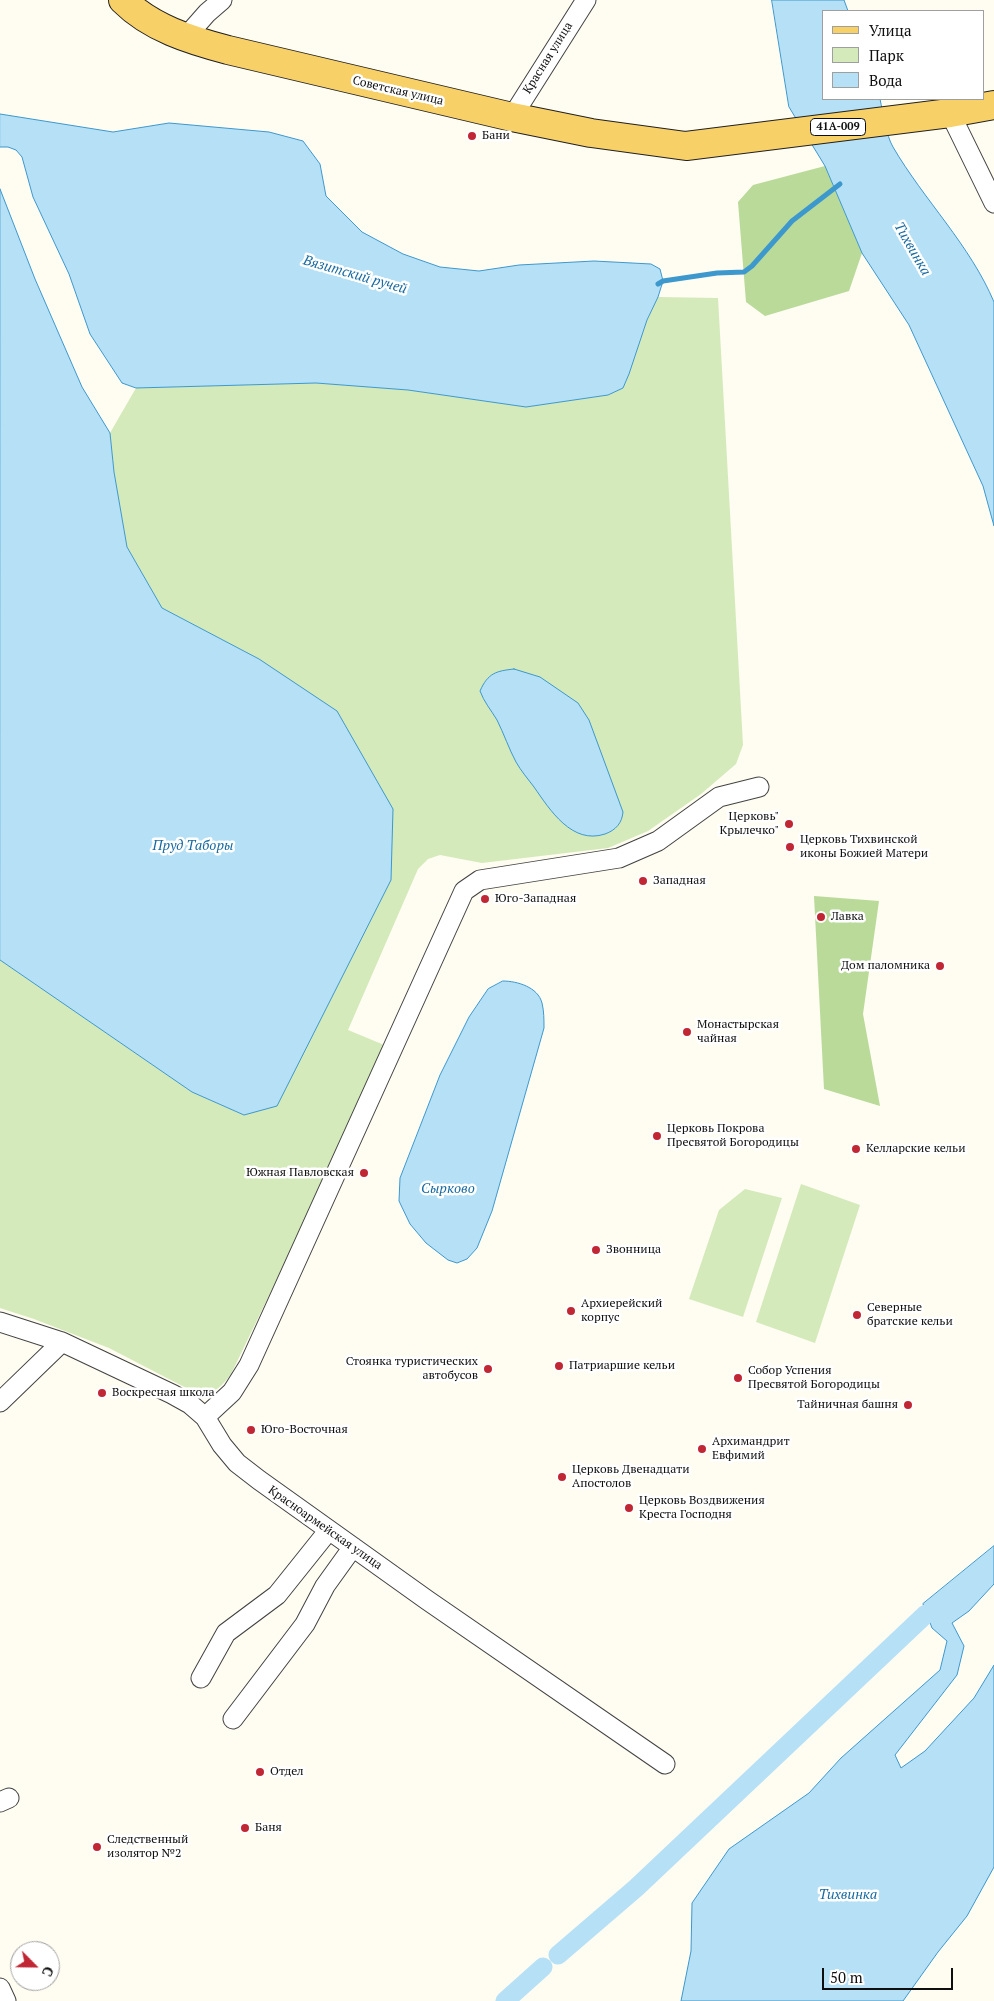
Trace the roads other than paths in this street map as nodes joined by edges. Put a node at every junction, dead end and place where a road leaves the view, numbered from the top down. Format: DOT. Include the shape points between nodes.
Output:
graph roads {
  1 [pos="123,0"];
  2 [pos="222,0"];
  3 [pos="586,0"];
  4 [pos="185,38"];
  5 [pos="994,105"];
  6 [pos="950,113"];
  7 [pos="512,117"];
  8 [pos="994,203"];
  9 [pos="759,787"];
  10 [pos="0,1322"];
  11 [pos="62,1342"];
  12 [pos="0,1402"];
  13 [pos="206,1417"];
  14 [pos="329,1530"];
  15 [pos="352,1547"];
  16 [pos="201,1678"];
  17 [pos="233,1719"];
  18 [pos="665,1764"];
  19 [pos="0,1988"];
  20 [pos="6,2001"];
  1 -- 4 [label="main road, Советская улица" via="131,8"];
  2 -- 4 [label="street"];
  3 -- 7 [label="street, Красная улица"];
  4 -- 7 [label="main road, Советская улица"];
  5 -- 6 [label="main road, 41А-009"];
  6 -- 7 [label="main road, Советская улица / 41А-009" via="686,146 591,133"];
  6 -- 8 [label="street"];
  9 -- 13 [label="street" via="719,797 658,841 619,858 480,880 464,891 249,1365 232,1392"];
  10 -- 11 [label="street, Красноармейская улица"];
  11 -- 12 [label="street"];
  11 -- 13 [label="street, Красноармейская улица" via="172,1394"];
  13 -- 14 [label="street, Красноармейская улица" via="222,1446 237,1463"];
  14 -- 15 [label="street, Красноармейская улица"];
  14 -- 16 [label="street" via="277,1595 226,1633"];
  15 -- 17 [label="street" via="325,1586 305,1624"];
  15 -- 18 [label="street, Красноармейская улица"];
  19 -- 20 [label="street"];
}
